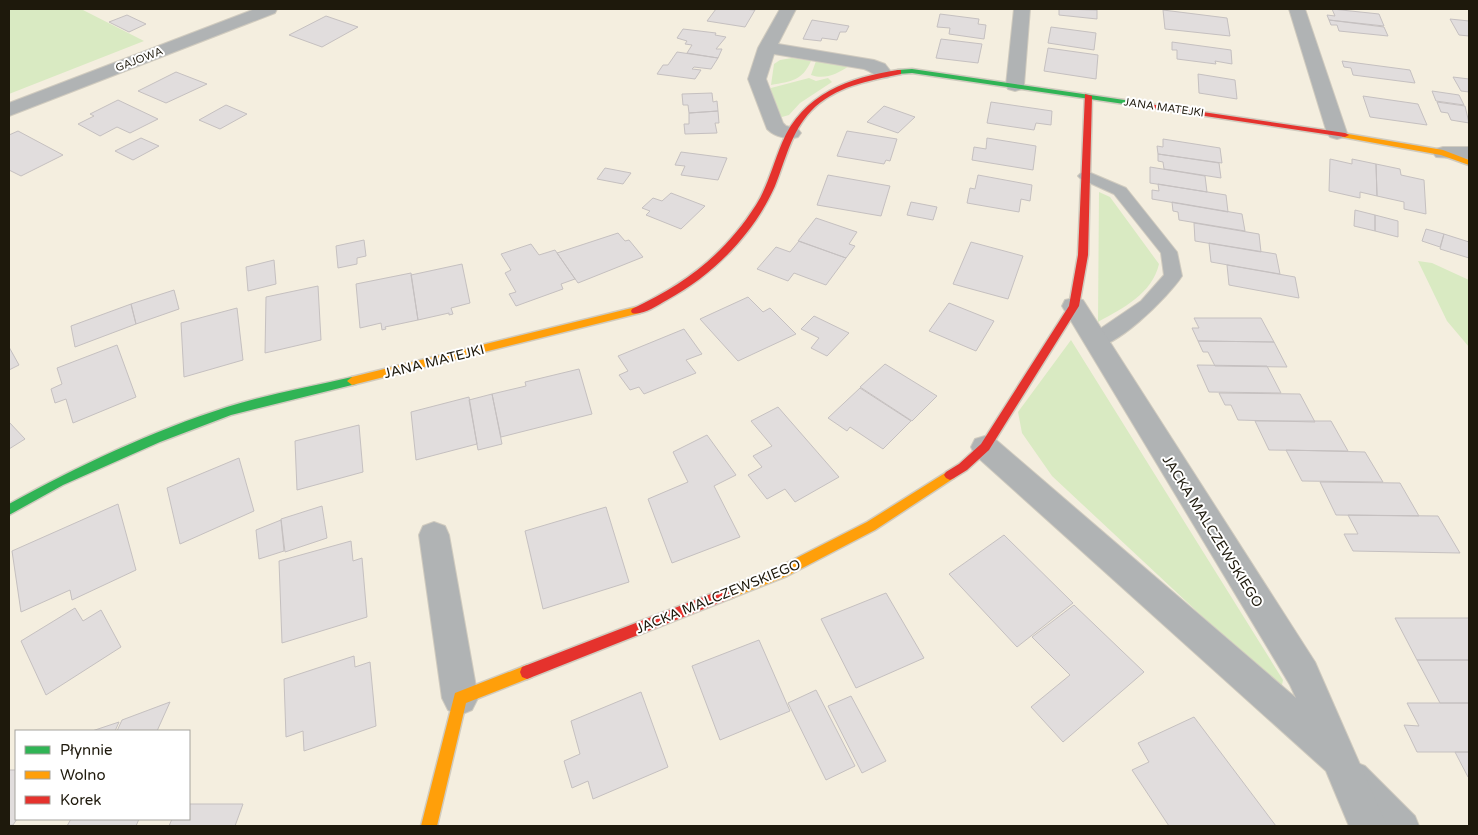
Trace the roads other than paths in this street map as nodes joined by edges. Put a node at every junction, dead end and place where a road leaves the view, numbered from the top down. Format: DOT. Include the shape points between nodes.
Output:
graph roads {
  1 [pos="269,9"];
  2 [pos="788,9"];
  3 [pos="1022,9"];
  4 [pos="1297,9"];
  5 [pos="767,48"];
  6 [pos="884,73"];
  7 [pos="1015,85"];
  8 [pos="1088,96"];
  9 [pos="9,110"];
  10 [pos="791,133"];
  11 [pos="1337,133"];
  12 [pos="1443,153"];
  13 [pos="1469,153"];
  14 [pos="1469,162"];
  15 [pos="1086,176"];
  16 [pos="1074,306"];
  17 [pos="1095,342"];
  18 [pos="985,447"];
  19 [pos="9,510"];
  20 [pos="434,535"];
  21 [pos="460,698"];
  22 [pos="1341,762"];
  23 [pos="430,826"];
  24 [pos="1368,826"];
  25 [pos="1406,826"];
  1 -- 9 [label="street, GAJOWA"];
  2 -- 5 [label="street"];
  3 -- 7 [label="street"];
  4 -- 11 [label="street"];
  5 -- 6 [label="street, JANA MATEJKI" via="868,64"];
  5 -- 10 [label="street" via="758,79 774,125"];
  6 -- 7 [label="street, JANA MATEJKI" via="912,71"];
  6 -- 10 [label="street, JANA MATEJKI" via="854,80 826,95 800,115"];
  7 -- 8 [label="street, JANA MATEJKI"];
  8 -- 11 [label="street, JANA MATEJKI"];
  8 -- 15 [label="street, JACKA MALCZEWSKIEGO"];
  10 -- 19 [label="street, JANA MATEJKI" via="768,194 744,228 690,283 636,312 229,412 156,439 59,482"];
  11 -- 12 [label="street, JANA MATEJKI"];
  12 -- 13 [label="street, JANA MATEJKI"];
  12 -- 14 [label="street, JANA MATEJKI"];
  15 -- 16 [label="street, JACKA MALCZEWSKIEGO" via="1083,255"];
  15 -- 17 [label="lane" via="1120,191 1169,252 1173,276 1162,292 1134,317"];
  16 -- 17 [label="street, JACKA MALCZEWSKIEGO"];
  16 -- 18 [label="street, JACKA MALCZEWSKIEGO"];
  17 -- 22 [label="street, JACKA MALCZEWSKIEGO" via="1303,674"];
  18 -- 21 [label="street, JACKA MALCZEWSKIEGO" via="962,467 871,526 782,572"];
  18 -- 22 [label="street, JACKA MALCZEWSKIEGO"];
  20 -- 21 [label="street"];
  21 -- 23 [label="street"];
  22 -- 24 [label="street, JACKA MALCZEWSKIEGO"];
  22 -- 25 [label="lane"];
}
